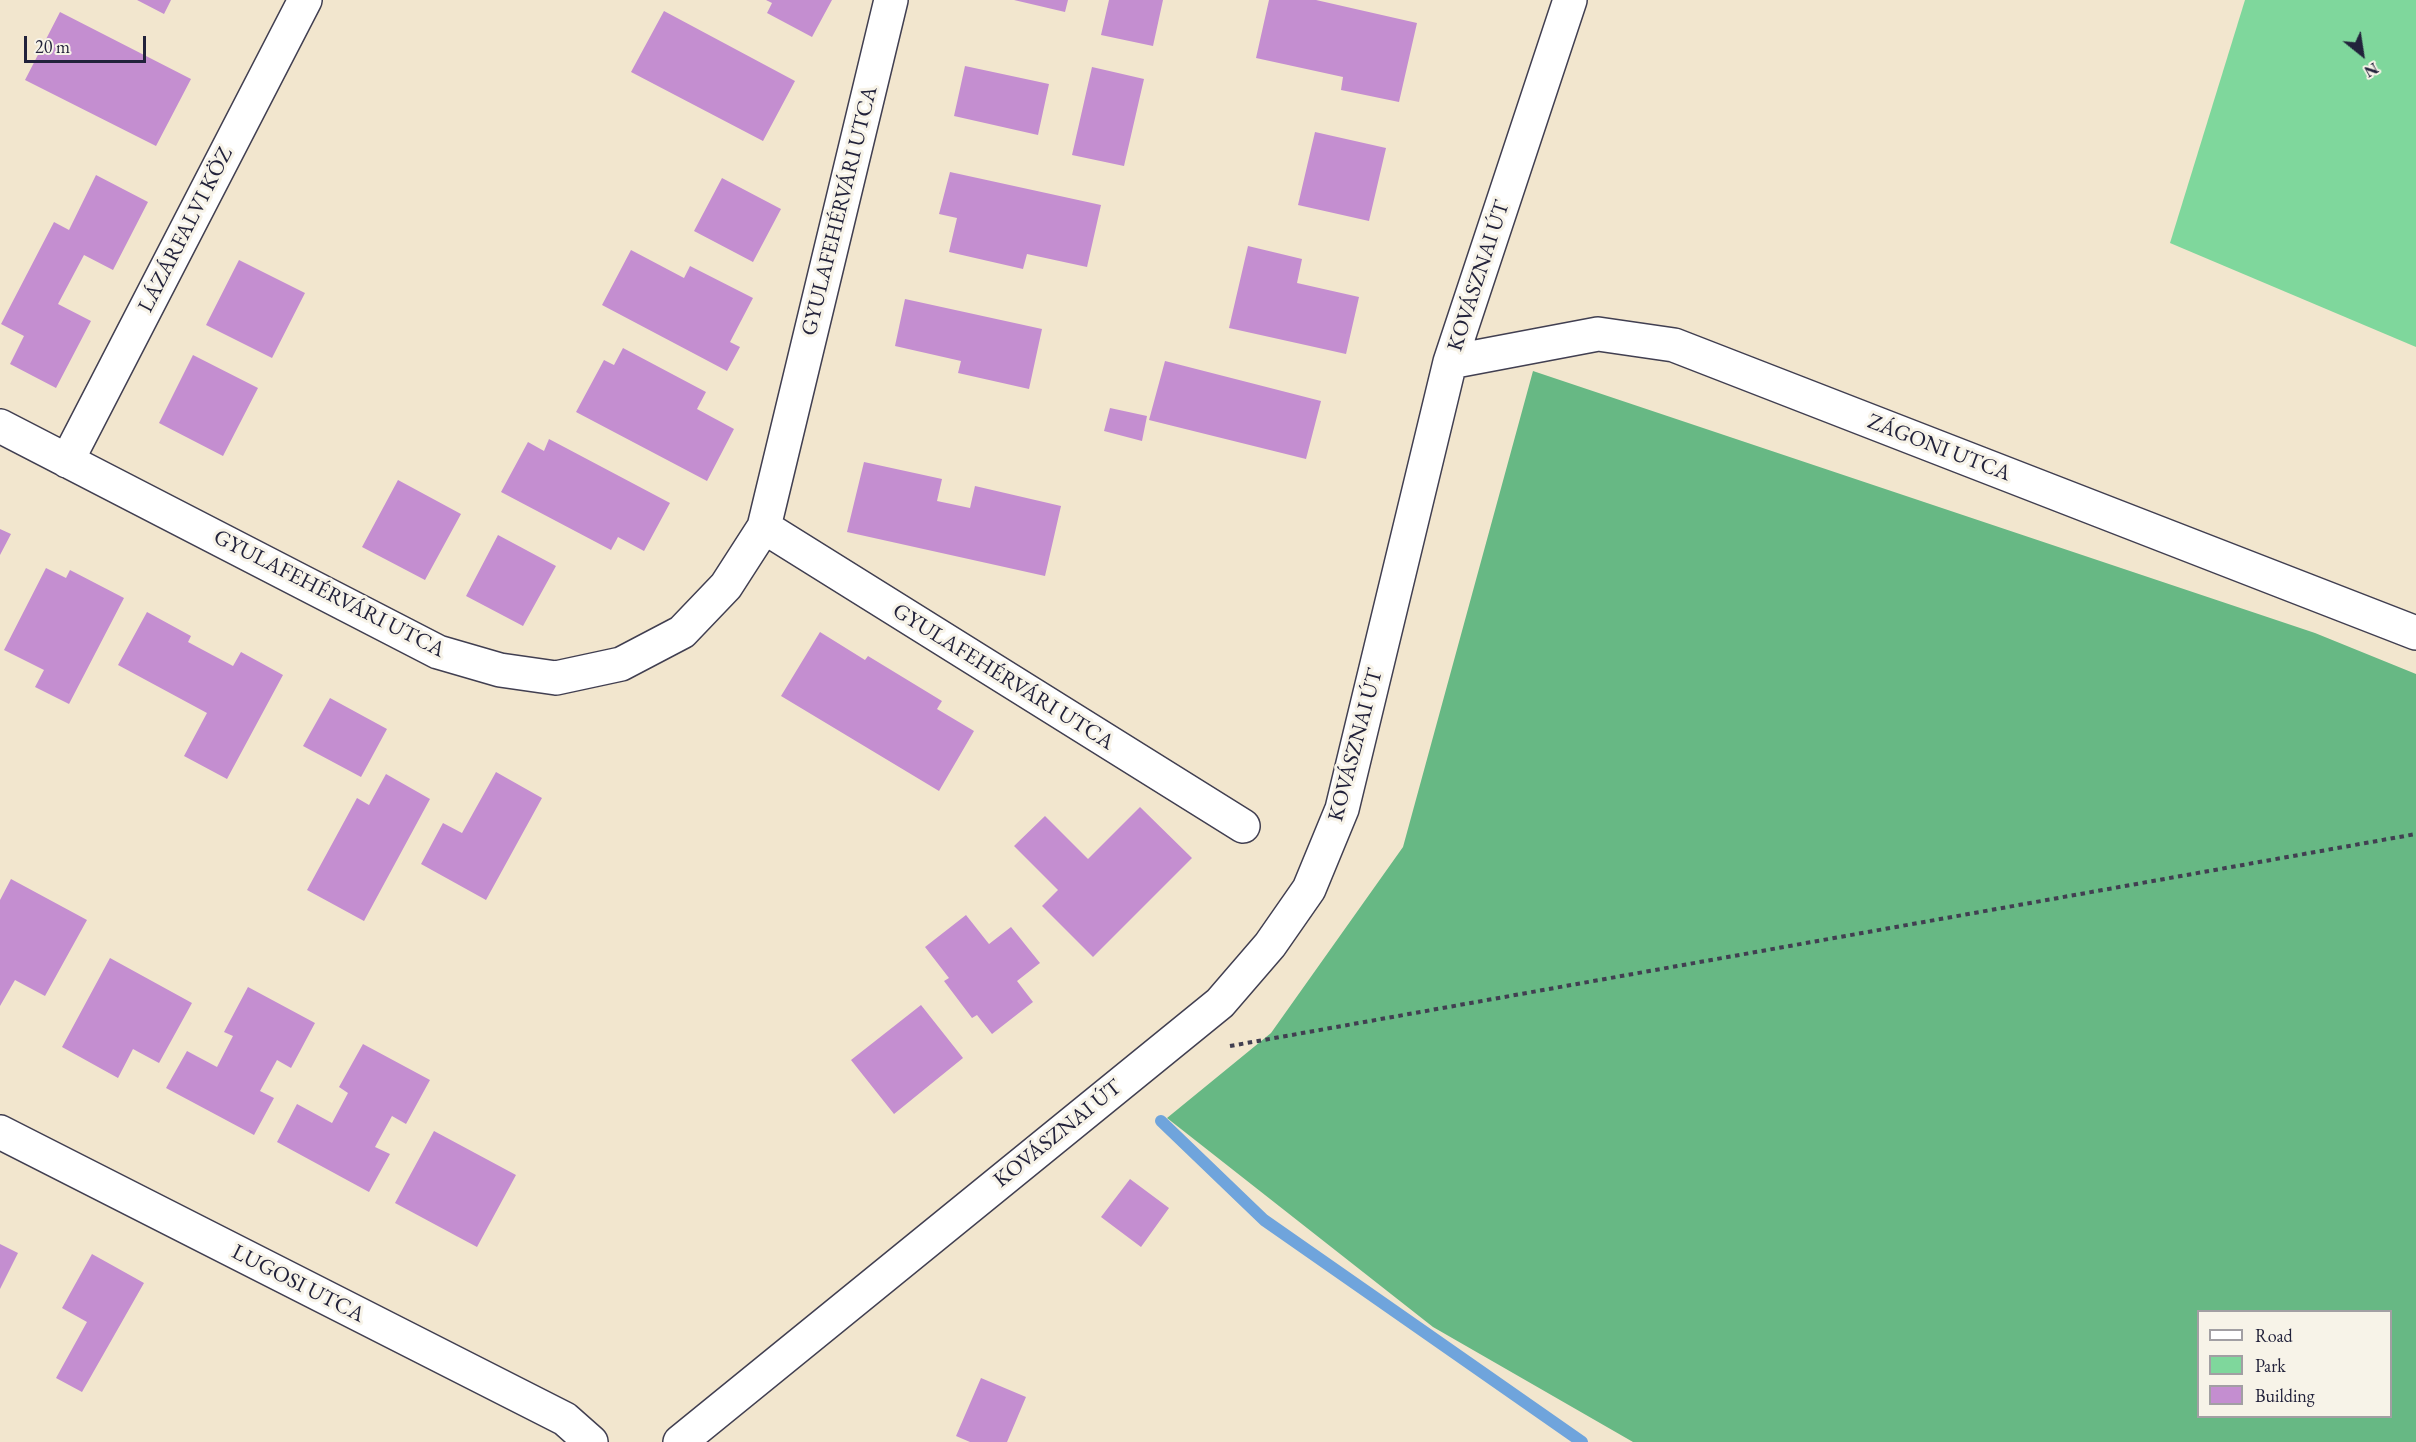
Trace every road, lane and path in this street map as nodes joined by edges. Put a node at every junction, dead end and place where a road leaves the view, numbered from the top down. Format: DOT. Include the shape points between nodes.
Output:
graph roads {
  1 [pos="305,0"];
  2 [pos="891,0"];
  3 [pos="1570,0"];
  4 [pos="1450,362"];
  5 [pos="0,426"];
  6 [pos="67,461"];
  7 [pos="764,527"];
  8 [pos="2416,633"];
  9 [pos="1243,826"];
  10 [pos="2416,834"];
  11 [pos="1218,1048"];
  12 [pos="0,1132"];
  13 [pos="591,1442"];
  14 [pos="680,1442"];
  1 -- 6 [label="street, LÁZÁRFALVI KÖZ"];
  2 -- 7 [label="street, GYULAFEHÉRVÁRI UTCA"];
  3 -- 4 [label="street, KOVÁSZNAI ÚT"];
  4 -- 8 [label="street, ZÁGONI UTCA" via="1598,334 1674,345"];
  4 -- 14 [label="street, KOVÁSZNAI ÚT" via="1342,809 1309,889 1270,945 1220,1004"];
  5 -- 6 [label="street, GYULAFEHÉRVÁRI UTCA"];
  6 -- 7 [label="street, GYULAFEHÉRVÁRI UTCA" via="438,652 500,670 556,678 621,664 682,632 726,586"];
  7 -- 9 [label="street, GYULAFEHÉRVÁRI UTCA"];
  10 -- 11 [label="path"];
  12 -- 13 [label="street, LUGOSI UTCA" via="565,1419"];
}
